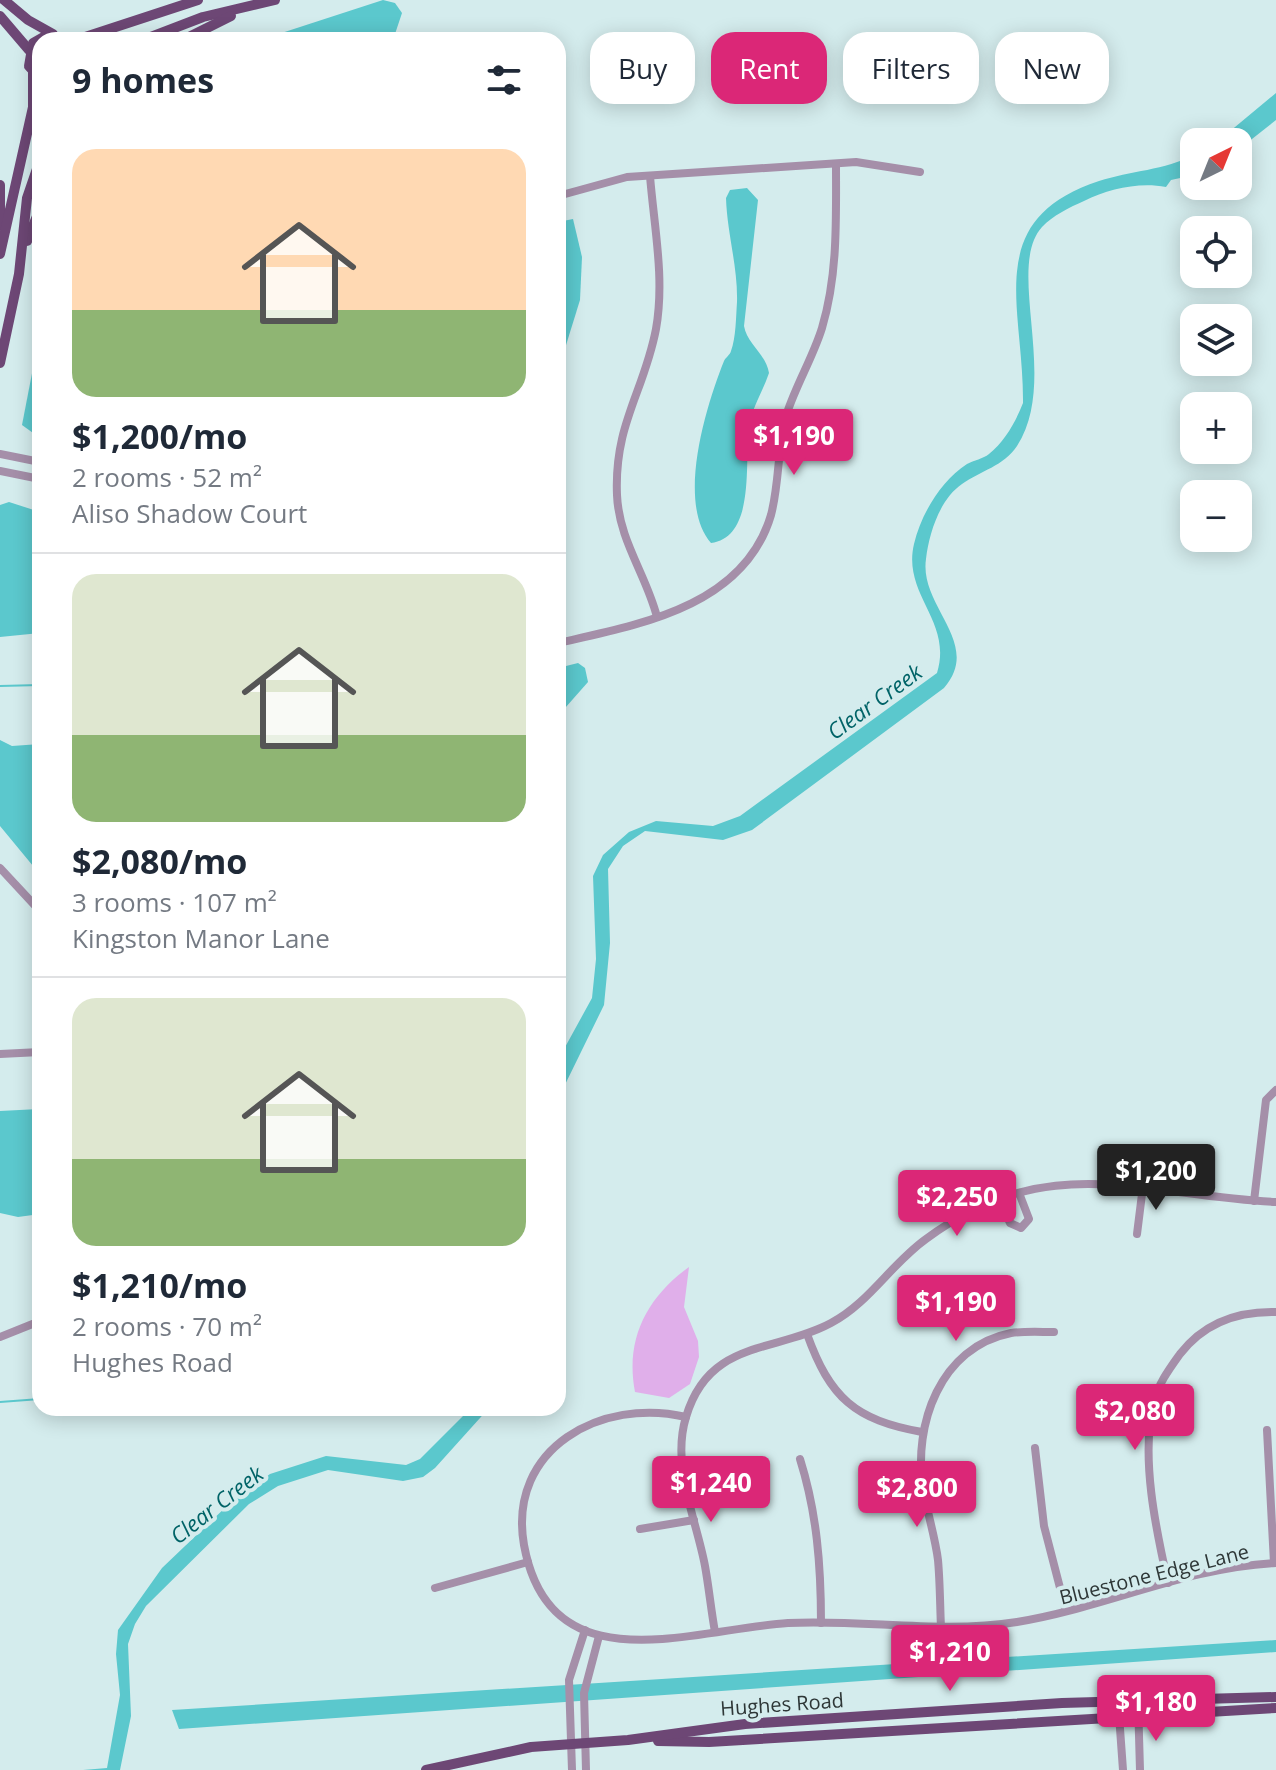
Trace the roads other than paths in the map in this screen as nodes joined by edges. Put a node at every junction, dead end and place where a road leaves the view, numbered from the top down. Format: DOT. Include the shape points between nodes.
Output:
graph roads {
  1 [pos="4,0"];
  2 [pos="198,0"];
  3 [pos="275,0"];
  4 [pos="263,4"];
  5 [pos="0,16"];
  6 [pos="49,32"];
  7 [pos="100,32"];
  8 [pos="164,32"];
  9 [pos="201,32"];
  10 [pos="32,46"];
  11 [pos="29,50"];
  12 [pos="32,61"];
  13 [pos="32,111"];
  14 [pos="836,164"];
  15 [pos="920,172"];
  16 [pos="650,176"];
  17 [pos="32,183"];
  18 [pos="0,185"];
  19 [pos="566,194"];
  20 [pos="0,226"];
  21 [pos="32,234"];
  22 [pos="0,254"];
  23 [pos="19,274"];
  24 [pos="0,363"];
  25 [pos="0,454"];
  26 [pos="32,460"];
  27 [pos="0,471"];
  28 [pos="32,477"];
  29 [pos="657,617"];
  30 [pos="566,641"];
  31 [pos="0,868"];
  32 [pos="32,902"];
  33 [pos="32,1052"];
  34 [pos="0,1054"];
  35 [pos="1275,1091"];
  36 [pos="1143,1186"];
  37 [pos="1019,1193"];
  38 [pos="1000,1201"];
  39 [pos="1254,1201"];
  40 [pos="1276,1202"];
  41 [pos="1137,1234"];
  42 [pos="1276,1312"];
  43 [pos="32,1324"];
  44 [pos="1054,1332"];
  45 [pos="807,1334"];
  46 [pos="0,1337"];
  47 [pos="686,1417"];
  48 [pos="1267,1430"];
  49 [pos="922,1432"];
  50 [pos="1035,1448"];
  51 [pos="800,1459"];
  52 [pos="694,1520"];
  53 [pos="640,1529"];
  54 [pos="528,1562"];
  55 [pos="1275,1563"];
  56 [pos="1168,1583"];
  57 [pos="435,1588"];
  58 [pos="1066,1611"];
  59 [pos="821,1623"];
  60 [pos="941,1628"];
  61 [pos="585,1630"];
  62 [pos="715,1632"];
  63 [pos="599,1636"];
  64 [pos="1276,1697"];
  65 [pos="1118,1701"];
  66 [pos="1138,1701"];
  67 [pos="1276,1708"];
  68 [pos="1139,1716"];
  69 [pos="1119,1717"];
  70 [pos="628,1740"];
  71 [pos="585,1743"];
  72 [pos="571,1745"];
  73 [pos="426,1770"];
  74 [pos="572,1770"];
  75 [pos="586,1770"];
  76 [pos="1123,1770"];
  77 [pos="1140,1770"];
  1 -- 6 [label="main road"];
  2 -- 7 [label="main road"];
  3 -- 4 [label="main road"];
  4 -- 8 [label="main road"];
  4 -- 9 [label="main road"];
  5 -- 11 [label="main road"];
  10 -- 11 [label="main road"];
  11 -- 12 [label="main road"];
  13 -- 22 [label="main road"];
  14 -- 15 [label="street" via="872,162"];
  14 -- 16 [label="street"];
  14 -- 29 [label="street" via="832,287 818,342 784,423 766,528 749,557 718,589 682,610"];
  16 -- 19 [label="street"];
  16 -- 29 [label="street" via="659,303 652,346 621,432 617,498 627,546"];
  17 -- 23 [label="main road"];
  18 -- 20 [label="main road"];
  21 -- 23 [label="main road"];
  23 -- 24 [label="main road"];
  25 -- 26 [label="street"];
  27 -- 28 [label="street"];
  29 -- 30 [label="street"];
  31 -- 32 [label="street"];
  33 -- 34 [label="street"];
  35 -- 39 [label="street" via="1266,1100"];
  36 -- 37 [label="street" via="1070,1182"];
  36 -- 39 [label="street"];
  36 -- 41 [label="street"];
  37 -- 38 [label="street"];
  37 -- 38 [label="street" via="1029,1219 1021,1228 1010,1223"];
  38 -- 45 [label="street" via="926,1238 851,1310"];
  39 -- 40 [label="street"];
  42 -- 56 [label="street" via="1224,1319 1193,1338 1166,1372 1154,1402 1153,1510"];
  43 -- 46 [label="street"];
  44 -- 49 [label="street" via="1011,1333 968,1354 932,1398"];
  45 -- 47 [label="street" via="763,1343 730,1358 697,1391"];
  45 -- 49 [label="street" via="833,1388 856,1409 886,1425"];
  47 -- 52 [label="street" via="681,1450"];
  47 -- 54 [label="street, Bluestone Edge Lane" via="648,1411 612,1415 559,1442 527,1495 522,1534"];
  48 -- 55 [label="street"];
  49 -- 60 [label="street" via="923,1487 938,1561"];
  50 -- 58 [label="street" via="1044,1526"];
  51 -- 59 [label="street" via="818,1536"];
  52 -- 53 [label="street"];
  52 -- 62 [label="street"];
  54 -- 57 [label="street"];
  54 -- 61 [label="street, Bluestone Edge Lane" via="550,1602"];
  55 -- 56 [label="street, Bluestone Edge Lane"];
  56 -- 58 [label="street, Bluestone Edge Lane"];
  58 -- 60 [label="street, Bluestone Edge Lane"];
  59 -- 60 [label="street, Bluestone Edge Lane"];
  59 -- 62 [label="street, Bluestone Edge Lane"];
  61 -- 63 [label="street, Bluestone Edge Lane"];
  61 -- 72 [label="street" via="569,1680"];
  62 -- 63 [label="street, Bluestone Edge Lane" via="645,1642"];
  63 -- 71 [label="street" via="584,1693"];
  64 -- 66 [label="main road, Hughes Road"];
  65 -- 66 [label="main road, Hughes Road"];
  65 -- 69 [label="street"];
  65 -- 70 [label="main road, Hughes Road" via="745,1724"];
  66 -- 68 [label="street"];
  67 -- 68 [label="main road, Hughes Road"];
  68 -- 69 [label="main road, Hughes Road"];
  68 -- 77 [label="street"];
  69 -- 70 [label="main road, Hughes Road" via="709,1742"];
  69 -- 76 [label="street"];
  70 -- 71 [label="main road, Hughes Road"];
  71 -- 72 [label="main road, Hughes Road"];
  71 -- 75 [label="street"];
  72 -- 73 [label="main road, Hughes Road" via="531,1747"];
  72 -- 74 [label="street"];
}
